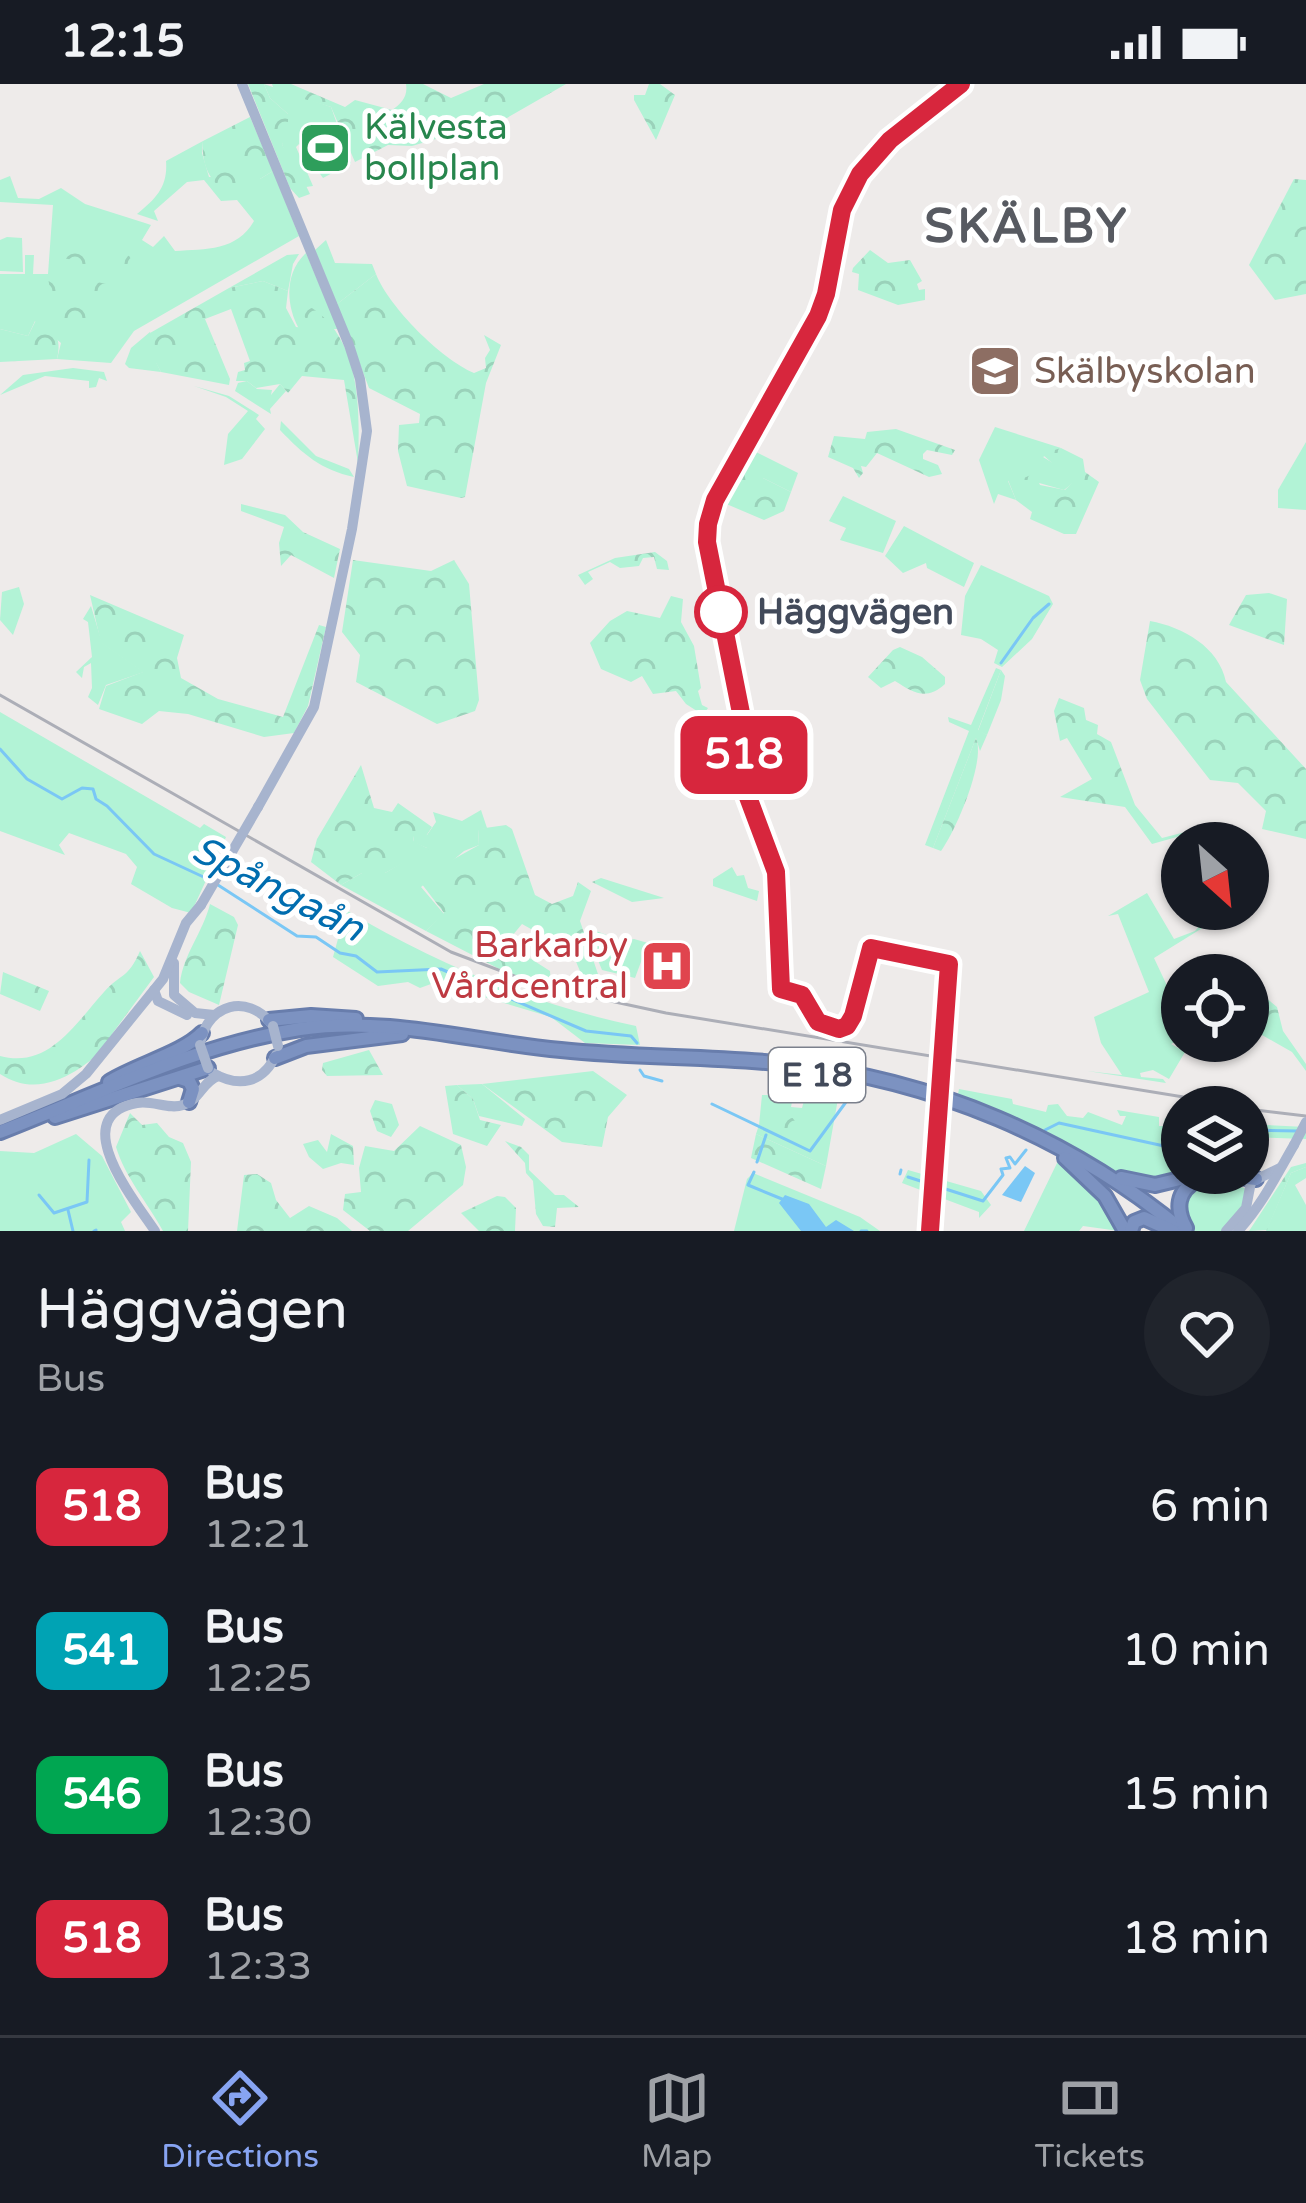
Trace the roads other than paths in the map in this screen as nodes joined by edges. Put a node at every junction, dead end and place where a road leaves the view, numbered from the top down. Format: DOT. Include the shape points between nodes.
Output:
graph roads {
  1 [pos="242,84"];
  2 [pos="163,993"];
  3 [pos="214,1015"];
  4 [pos="271,1023"];
  5 [pos="404,1027"];
  6 [pos="200,1032"];
  7 [pos="424,1034"];
  8 [pos="276,1052"];
  9 [pos="212,1071"];
  10 [pos="152,1074"];
  11 [pos="180,1078"];
  12 [pos="76,1102"];
  13 [pos="189,1102"];
  14 [pos="0,1120"];
  15 [pos="38,1122"];
  16 [pos="1306,1122"];
  17 [pos="0,1135"];
  18 [pos="1065,1158"];
  19 [pos="1102,1172"];
  20 [pos="1269,1178"];
  21 [pos="1161,1184"];
  22 [pos="1185,1194"];
  23 [pos="1255,1194"];
  24 [pos="1256,1194"];
  25 [pos="155,1231"];
  26 [pos="1128,1231"];
  27 [pos="1174,1231"];
  28 [pos="1185,1231"];
  29 [pos="1226,1231"];
  30 [pos="1238,1231"];
  1 -- 2 [label="main road, bridge" via="350,345 367,430 314,706 194,919"];
  2 -- 3 [label="main road"];
  2 -- 6 [label="main road"];
  2 -- 14 [label="main road" via="71,1088"];
  3 -- 4 [label="main road" via="239,1005"];
  3 -- 6 [label="main road"];
  4 -- 5 [label="highway" via="322,1016"];
  4 -- 8 [label="main road, bridge"];
  5 -- 10 [label="highway, E 18" via="273,1034"];
  5 -- 19 [label="highway, E 18" via="556,1050 860,1076 997,1118"];
  6 -- 9 [label="main road, bridge"];
  6 -- 12 [label="highway"];
  7 -- 8 [label="highway"];
  7 -- 10 [label="highway, E 18" via="290,1036"];
  7 -- 18 [label="highway, E 18" via="860,1082 973,1116"];
  8 -- 9 [label="main road" via="250,1081"];
  9 -- 11 [label="highway"];
  9 -- 13 [label="main road"];
  10 -- 12 [label="highway, E 18"];
  10 -- 15 [label="highway, E 18"];
  11 -- 13 [label="highway" via="193,1089"];
  11 -- 15 [label="highway"];
  12 -- 17 [label="highway, E 18"];
  13 -- 25 [label="main road" via="133,1104 106,1127 113,1166"];
  15 -- 17 [label="highway, E 18"];
  16 -- 20 [label="main road, bridge"];
  18 -- 26 [label="highway"];
  18 -- 27 [label="highway, E 18"];
  19 -- 21 [label="highway"];
  19 -- 28 [label="highway, E 18"];
  22 -- 28 [label="highway"];
  23 -- 29 [label="main road"];
  24 -- 30 [label="main road"];
  26 -- 27 [label="highway" via="1144,1218"];
}
